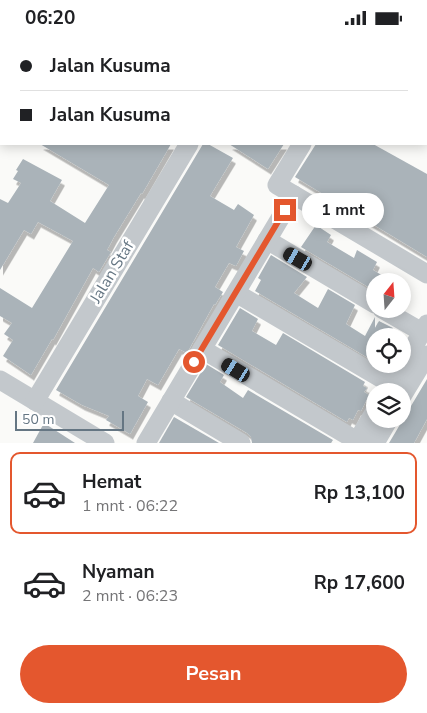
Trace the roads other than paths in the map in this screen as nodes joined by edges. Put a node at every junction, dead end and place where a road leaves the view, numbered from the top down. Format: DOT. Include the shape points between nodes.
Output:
graph roads {
  1 [pos="188,145"];
  2 [pos="301,145"];
  3 [pos="294,195"];
  4 [pos="267,240"];
  5 [pos="427,274"];
  6 [pos="236,293"];
  7 [pos="366,299"];
  8 [pos="402,318"];
  9 [pos="424,328"];
  10 [pos="202,349"];
  11 [pos="427,355"];
  12 [pos="0,380"];
  13 [pos="380,383"];
  14 [pos="397,383"];
  15 [pos="401,383"];
  16 [pos="35,401"];
  17 [pos="171,401"];
  18 [pos="368,428"];
  19 [pos="378,428"];
  20 [pos="362,442"];
  21 [pos="105,443"];
  22 [pos="146,443"];
  23 [pos="241,443"];
  1 -- 16 [label="street, Jalan Staf"];
  2 -- 3 [label="street" via="277,185"];
  3 -- 4 [label="street"];
  3 -- 5 [label="street"];
  4 -- 6 [label="street"];
  4 -- 7 [label="street"];
  6 -- 10 [label="street"];
  6 -- 13 [label="street"];
  8 -- 9 [label="street"];
  9 -- 14 [label="street"];
  10 -- 17 [label="street"];
  10 -- 20 [label="street"];
  11 -- 15 [label="street"];
  12 -- 16 [label="street"];
  16 -- 21 [label="street"];
  17 -- 22 [label="street"];
  17 -- 23 [label="street"];
  18 -- 20 [label="street"];
  19 -- 20 [label="street"];
}
